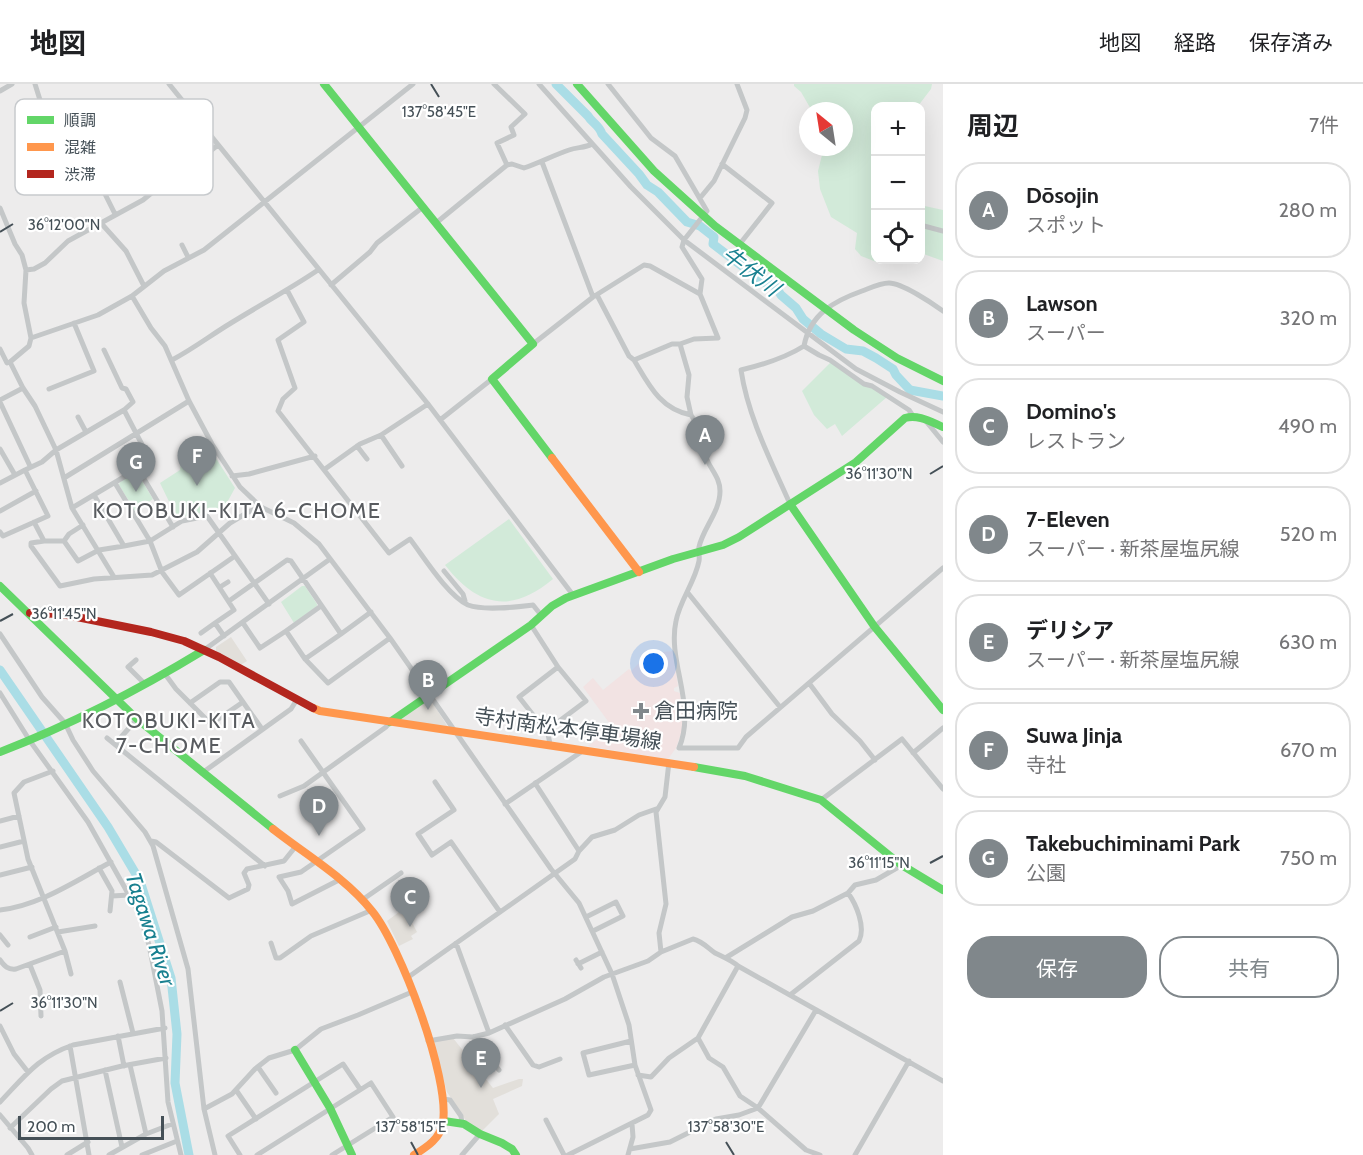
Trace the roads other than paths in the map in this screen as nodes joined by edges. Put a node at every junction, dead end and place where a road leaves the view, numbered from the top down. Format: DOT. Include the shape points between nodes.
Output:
graph roads {
  1 [pos="12,84"];
  2 [pos="35,84"];
  3 [pos="170,84"];
  4 [pos="324,84"];
  5 [pos="413,84"];
  6 [pos="494,84"];
  7 [pos="539,84"];
  8 [pos="577,84"];
  9 [pos="608,84"];
  10 [pos="737,84"];
  11 [pos="0,91"];
  12 [pos="40,99"];
  13 [pos="182,99"];
  14 [pos="358,127"];
  15 [pos="213,139"];
  16 [pos="592,144"];
  17 [pos="218,145"];
  18 [pos="213,149"];
  19 [pos="542,162"];
  20 [pos="722,164"];
  21 [pos="507,165"];
  22 [pos="106,195"];
  23 [pos="149,195"];
  24 [pos="700,198"];
  25 [pos="263,201"];
  26 [pos="423,207"];
  27 [pos="0,208"];
  28 [pos="115,214"];
  29 [pos="702,219"];
  30 [pos="100,222"];
  31 [pos="436,223"];
  32 [pos="925,226"];
  33 [pos="943,231"];
  34 [pos="686,238"];
  35 [pos="182,245"];
  36 [pos="739,245"];
  37 [pos="188,257"];
  38 [pos="26,270"];
  39 [pos="318,270"];
  40 [pos="331,285"];
  41 [pos="144,286"];
  42 [pos="287,290"];
  43 [pos="700,294"];
  44 [pos="132,296"];
  45 [pos="595,296"];
  46 [pos="943,311"];
  47 [pos="823,312"];
  48 [pos="74,322"];
  49 [pos="807,333"];
  50 [pos="31,338"];
  51 [pos="533,344"];
  52 [pos="680,344"];
  53 [pos="804,346"];
  54 [pos="0,349"];
  55 [pos="104,350"];
  56 [pos="172,360"];
  57 [pos="634,360"];
  58 [pos="9,362"];
  59 [pos="0,368"];
  60 [pos="492,379"];
  61 [pos="943,381"];
  62 [pos="23,388"];
  63 [pos="49,389"];
  64 [pos="0,401"];
  65 [pos="189,401"];
  66 [pos="428,404"];
  67 [pos="124,410"];
  68 [pos="943,412"];
  69 [pos="691,415"];
  70 [pos="913,416"];
  71 [pos="78,417"];
  72 [pos="441,420"];
  73 [pos="926,420"];
  74 [pos="943,427"];
  75 [pos="86,432"];
  76 [pos="137,434"];
  77 [pos="381,435"];
  78 [pos="943,442"];
  79 [pos="357,446"];
  80 [pos="0,449"];
  81 [pos="56,450"];
  82 [pos="315,456"];
  83 [pos="2,457"];
  84 [pos="367,459"];
  85 [pos="402,466"];
  86 [pos="27,468"];
  87 [pos="325,468"];
  88 [pos="138,469"];
  89 [pos="15,475"];
  90 [pos="232,476"];
  91 [pos="64,478"];
  92 [pos="0,483"];
  93 [pos="115,483"];
  94 [pos="36,491"];
  95 [pos="94,495"];
  96 [pos="790,504"];
  97 [pos="261,507"];
  98 [pos="72,508"];
  99 [pos="0,511"];
  100 [pos="34,522"];
  101 [pos="83,525"];
  102 [pos="173,527"];
  103 [pos="0,532"];
  104 [pos="219,532"];
  105 [pos="44,541"];
  106 [pos="64,541"];
  107 [pos="150,541"];
  108 [pos="124,546"];
  109 [pos="99,550"];
  110 [pos="699,551"];
  111 [pos="235,556"];
  112 [pos="330,559"];
  113 [pos="943,568"];
  114 [pos="444,570"];
  115 [pos="162,572"];
  116 [pos="639,572"];
  117 [pos="210,573"];
  118 [pos="114,577"];
  119 [pos="303,579"];
  120 [pos="228,582"];
  121 [pos="254,583"];
  122 [pos="0,586"];
  123 [pos="220,587"];
  124 [pos="688,593"];
  125 [pos="573,596"];
  126 [pos="229,601"];
  127 [pos="465,602"];
  128 [pos="269,604"];
  129 [pos="321,606"];
  130 [pos="371,612"];
  131 [pos="30,613"];
  132 [pos="541,615"];
  133 [pos="215,623"];
  134 [pos="243,623"];
  135 [pos="531,625"];
  136 [pos="874,626"];
  137 [pos="286,631"];
  138 [pos="201,633"];
  139 [pos="0,634"];
  140 [pos="341,634"];
  141 [pos="224,636"];
  142 [pos="390,638"];
  143 [pos="204,650"];
  144 [pos="305,658"];
  145 [pos="136,660"];
  146 [pos="558,667"];
  147 [pos="165,674"];
  148 [pos="809,683"];
  149 [pos="144,684"];
  150 [pos="0,693"];
  151 [pos="430,695"];
  152 [pos="116,698"];
  153 [pos="296,701"];
  154 [pos="243,702"];
  155 [pos="190,703"];
  156 [pos="780,708"];
  157 [pos="943,710"];
  158 [pos="136,718"];
  159 [pos="390,722"];
  160 [pos="63,724"];
  161 [pos="943,728"];
  162 [pos="262,729"];
  163 [pos="455,730"];
  164 [pos="546,731"];
  165 [pos="107,738"];
  166 [pos="32,740"];
  167 [pos="301,740"];
  168 [pos="115,744"];
  169 [pos="550,744"];
  170 [pos="584,750"];
  171 [pos="0,752"];
  172 [pos="913,753"];
  173 [pos="874,760"];
  174 [pos="669,762"];
  175 [pos="52,771"];
  176 [pos="322,772"];
  177 [pos="202,773"];
  178 [pos="435,782"];
  179 [pos="535,783"];
  180 [pos="943,789"];
  181 [pos="280,796"];
  182 [pos="822,800"];
  183 [pos="505,804"];
  184 [pos="656,809"];
  185 [pos="19,816"];
  186 [pos="0,821"];
  187 [pos="24,841"];
  188 [pos="151,841"];
  189 [pos="296,846"];
  190 [pos="0,847"];
  191 [pos="579,851"];
  192 [pos="111,862"];
  193 [pos="318,862"];
  194 [pos="902,865"];
  195 [pos="265,866"];
  196 [pos="32,867"];
  197 [pos="99,868"];
  198 [pos="401,873"];
  199 [pos="554,873"];
  200 [pos="0,875"];
  201 [pos="339,880"];
  202 [pos="943,890"];
  203 [pos="848,893"];
  204 [pos="129,895"];
  205 [pos="112,896"];
  206 [pos="45,898"];
  207 [pos="362,900"];
  208 [pos="0,910"];
  209 [pos="372,910"];
  210 [pos="110,911"];
  211 [pos="500,912"];
  212 [pos="586,917"];
  213 [pos="95,926"];
  214 [pos="57,929"];
  215 [pos="592,931"];
  216 [pos="0,935"];
  217 [pos="30,937"];
  218 [pos="456,942"];
  219 [pos="271,943"];
  220 [pos="4,944"];
  221 [pos="65,951"];
  222 [pos="602,952"];
  223 [pos="661,952"];
  224 [pos="726,957"];
  225 [pos="0,960"];
  226 [pos="579,964"];
  227 [pos="30,965"];
  228 [pos="738,966"];
  229 [pos="71,974"];
  230 [pos="612,974"];
  231 [pos="407,978"];
  232 [pos="120,982"];
  233 [pos="412,992"];
  234 [pos="790,995"];
  235 [pos="816,1010"];
  236 [pos="41,1016"];
  237 [pos="505,1025"];
  238 [pos="0,1026"];
  239 [pos="165,1028"];
  240 [pos="489,1032"];
  241 [pos="133,1033"];
  242 [pos="118,1036"];
  243 [pos="473,1037"];
  244 [pos="698,1038"];
  245 [pos="428,1041"];
  246 [pos="631,1041"];
  247 [pos="70,1046"];
  248 [pos="295,1050"];
  249 [pos="166,1058"];
  250 [pos="560,1059"];
  251 [pos="909,1061"];
  252 [pos="127,1065"];
  253 [pos="635,1065"];
  254 [pos="258,1067"];
  255 [pos="105,1070"];
  256 [pos="499,1070"];
  257 [pos="28,1072"];
  258 [pos="638,1075"];
  259 [pos="76,1077"];
  260 [pos="943,1081"];
  261 [pos="314,1082"];
  262 [pos="360,1089"];
  263 [pos="236,1090"];
  264 [pos="276,1093"];
  265 [pos="443,1099"];
  266 [pos="0,1102"];
  267 [pos="330,1108"];
  268 [pos="758,1108"];
  269 [pos="204,1109"];
  270 [pos="0,1115"];
  271 [pos="256,1119"];
  272 [pos="444,1120"];
  273 [pos="546,1120"];
  274 [pos="462,1123"];
  275 [pos="172,1124"];
  276 [pos="632,1124"];
  277 [pos="10,1128"];
  278 [pos="146,1134"];
  279 [pos="480,1134"];
  280 [pos="177,1141"];
  281 [pos="88,1142"];
  282 [pos="348,1145"];
  283 [pos="122,1148"];
  284 [pos="629,1152"];
  285 [pos="32,1155"];
  286 [pos="67,1155"];
  287 [pos="89,1155"];
  288 [pos="110,1155"];
  289 [pos="142,1155"];
  290 [pos="181,1155"];
  291 [pos="215,1155"];
  292 [pos="240,1155"];
  293 [pos="256,1155"];
  294 [pos="332,1155"];
  295 [pos="352,1155"];
  296 [pos="414,1155"];
  297 [pos="462,1155"];
  298 [pos="516,1155"];
  299 [pos="566,1155"];
  300 [pos="820,1155"];
  301 [pos="855,1155"];
  1 -- 11 [label="street"];
  2 -- 12 [label="street"];
  3 -- 13 [label="street"];
  4 -- 14 [label="street"];
  5 -- 14 [label="street"];
  6 -- 21 [label="street" via="525,114 511,127 514,135 497,143"];
  7 -- 16 [label="street"];
  8 -- 29 [label="street"];
  9 -- 24 [label="street" via="651,138 675,156"];
  10 -- 20 [label="street" via="747,110"];
  14 -- 25 [label="street"];
  14 -- 26 [label="street"];
  15 -- 17 [label="street"];
  16 -- 19 [label="street"];
  16 -- 34 [label="street"];
  17 -- 18 [label="street"];
  17 -- 25 [label="street"];
  19 -- 21 [label="street" via="524,168"];
  19 -- 45 [label="street"];
  20 -- 24 [label="street"];
  20 -- 36 [label="street" via="772,203"];
  21 -- 31 [label="street"];
  22 -- 28 [label="street"];
  23 -- 28 [label="street"];
  24 -- 29 [label="street" via="707,211"];
  25 -- 37 [label="street" via="204,250"];
  25 -- 39 [label="street"];
  26 -- 31 [label="street"];
  26 -- 40 [label="street"];
  27 -- 38 [label="street"];
  28 -- 30 [label="street"];
  29 -- 34 [label="street"];
  29 -- 36 [label="street"];
  30 -- 38 [label="street" via="68,241 45,263"];
  30 -- 41 [label="street" via="126,251"];
  31 -- 51 [label="street"];
  32 -- 33 [label="street"];
  34 -- 43 [label="street" via="682,247 702,279"];
  34 -- 49 [label="street"];
  35 -- 37 [label="street"];
  36 -- 47 [label="street"];
  37 -- 41 [label="street"];
  38 -- 50 [label="street" via="24,303"];
  39 -- 40 [label="street"];
  39 -- 42 [label="street"];
  40 -- 66 [label="street"];
  41 -- 44 [label="street"];
  42 -- 56 [label="street"];
  42 -- 82 [label="street" via="304,322 278,340 295,388 283,399 278,411"];
  43 -- 45 [label="street" via="644,265"];
  43 -- 52 [label="street" via="718,338"];
  44 -- 48 [label="street" via="98,315"];
  44 -- 56 [label="street"];
  45 -- 51 [label="street"];
  45 -- 57 [label="street"];
  46 -- 47 [label="street" via="888,283 850,295"];
  47 -- 49 [label="street"];
  47 -- 61 [label="street" via="888,354"];
  48 -- 50 [label="street"];
  48 -- 63 [label="street" via="94,371"];
  49 -- 53 [label="street"];
  49 -- 68 [label="street" via="856,369"];
  50 -- 58 [label="street" via="29,346"];
  51 -- 60 [label="street"];
  52 -- 57 [label="street"];
  52 -- 69 [label="street" via="688,375"];
  53 -- 70 [label="street" via="882,392"];
  53 -- 96 [label="street" via="760,366 741,370 760,438"];
  54 -- 58 [label="street"];
  55 -- 67 [label="street" via="122,388 133,400"];
  56 -- 65 [label="street"];
  57 -- 69 [label="street" via="655,395 669,408"];
  58 -- 59 [label="street"];
  58 -- 62 [label="street"];
  60 -- 72 [label="street"];
  60 -- 116 [label="street"];
  62 -- 64 [label="street"];
  62 -- 81 [label="street"];
  64 -- 86 [label="street"];
  65 -- 76 [label="street"];
  65 -- 90 [label="street"];
  66 -- 72 [label="street"];
  66 -- 77 [label="street"];
  67 -- 75 [label="street"];
  67 -- 76 [label="street"];
  69 -- 110 [label="street" via="720,490"];
  70 -- 73 [label="street"];
  70 -- 96 [label="street" via="901,420 863,457"];
  71 -- 75 [label="street"];
  72 -- 125 [label="street"];
  73 -- 74 [label="street"];
  73 -- 78 [label="street"];
  75 -- 81 [label="street"];
  76 -- 88 [label="street" via="149,458"];
  76 -- 91 [label="street"];
  77 -- 79 [label="street"];
  77 -- 85 [label="street"];
  79 -- 84 [label="street"];
  79 -- 87 [label="street"];
  80 -- 83 [label="street"];
  81 -- 86 [label="street"];
  81 -- 91 [label="street"];
  82 -- 87 [label="street"];
  82 -- 90 [label="street"];
  83 -- 89 [label="street"];
  86 -- 89 [label="street"];
  86 -- 94 [label="street"];
  87 -- 127 [label="street" via="390,553 410,538 453,593"];
  88 -- 93 [label="street"];
  88 -- 102 [label="street"];
  89 -- 92 [label="street"];
  90 -- 97 [label="street"];
  91 -- 98 [label="street"];
  93 -- 95 [label="street"];
  93 -- 107 [label="street"];
  94 -- 99 [label="street"];
  94 -- 100 [label="street" via="48,516"];
  95 -- 98 [label="street"];
  95 -- 108 [label="street"];
  96 -- 110 [label="street" via="739,537"];
  96 -- 136 [label="street"];
  97 -- 104 [label="street"];
  97 -- 112 [label="street" via="303,528"];
  98 -- 101 [label="street"];
  100 -- 103 [label="street" via="3,536"];
  100 -- 105 [label="street"];
  101 -- 106 [label="street"];
  101 -- 109 [label="street"];
  102 -- 104 [label="street" via="207,516"];
  102 -- 107 [label="street"];
  104 -- 111 [label="street"];
  104 -- 115 [label="street" via="197,552"];
  105 -- 106 [label="street"];
  105 -- 118 [label="street" via="31,546 60,586"];
  106 -- 109 [label="street" via="78,561"];
  107 -- 108 [label="street"];
  107 -- 115 [label="street"];
  108 -- 109 [label="street"];
  109 -- 118 [label="street"];
  110 -- 116 [label="street"];
  110 -- 124 [label="street"];
  111 -- 117 [label="street"];
  111 -- 121 [label="street"];
  112 -- 119 [label="street"];
  112 -- 130 [label="street"];
  113 -- 136 [label="street"];
  114 -- 127 [label="street"];
  115 -- 117 [label="street" via="179,595"];
  115 -- 118 [label="street"];
  116 -- 125 [label="street"];
  117 -- 123 [label="street"];
  119 -- 121 [label="street" via="287,560"];
  119 -- 128 [label="street"];
  119 -- 129 [label="street"];
  120 -- 123 [label="street"];
  121 -- 126 [label="street"];
  121 -- 128 [label="street"];
  122 -- 131 [label="street"];
  123 -- 126 [label="street"];
  124 -- 156 [label="street"];
  124 -- 156 [label="street" via="675,630 686,721 679,748 738,748"];
  125 -- 132 [label="street"];
  126 -- 133 [label="street" via="234,610"];
  127 -- 132 [label="street" via="484,607 533,605"];
  128 -- 134 [label="street"];
  129 -- 137 [label="street"];
  129 -- 140 [label="street"];
  130 -- 140 [label="street"];
  130 -- 142 [label="street"];
  131 -- 143 [label="street, 寺村南松本停車場線" via="75,617 183,641"];
  131 -- 152 [label="street"];
  132 -- 135 [label="street"];
  133 -- 138 [label="street"];
  133 -- 141 [label="street"];
  134 -- 137 [label="street" via="260,648"];
  134 -- 141 [label="street"];
  135 -- 146 [label="street"];
  135 -- 151 [label="street"];
  136 -- 148 [label="street"];
  136 -- 157 [label="street"];
  137 -- 144 [label="street"];
  139 -- 160 [label="street"];
  140 -- 144 [label="street"];
  141 -- 143 [label="street"];
  142 -- 144 [label="street" via="328,683"];
  142 -- 151 [label="street"];
  143 -- 147 [label="street"];
  143 -- 153 [label="street, 寺村南松本停車場線"];
  145 -- 149 [label="street" via="128,666"];
  146 -- 164 [label="street" via="519,697"];
  146 -- 164 [label="street" via="586,702"];
  147 -- 149 [label="street"];
  147 -- 155 [label="street"];
  148 -- 156 [label="street"];
  148 -- 173 [label="street"];
  149 -- 152 [label="street"];
  150 -- 166 [label="street"];
  151 -- 159 [label="street"];
  151 -- 163 [label="street"];
  152 -- 158 [label="street"];
  152 -- 160 [label="street"];
  153 -- 159 [label="street, 寺村南松本停車場線" via="320,711"];
  153 -- 162 [label="street"];
  154 -- 155 [label="street" via="211,724"];
  154 -- 155 [label="street" via="229,682 220,682"];
  154 -- 162 [label="street"];
  158 -- 168 [label="street"];
  158 -- 177 [label="street"];
  159 -- 163 [label="street, 寺村南松本停車場線"];
  159 -- 176 [label="street"];
  160 -- 166 [label="street"];
  160 -- 188 [label="street" via="93,771"];
  161 -- 172 [label="street"];
  162 -- 177 [label="street"];
  163 -- 169 [label="street, 寺村南松本停車場線"];
  163 -- 183 [label="street"];
  164 -- 169 [label="street"];
  165 -- 168 [label="street"];
  166 -- 171 [label="street"];
  166 -- 175 [label="street"];
  167 -- 176 [label="street"];
  168 -- 195 [label="street"];
  169 -- 170 [label="street, 寺村南松本停車場線"];
  170 -- 174 [label="street, 寺村南松本停車場線"];
  170 -- 179 [label="street"];
  172 -- 173 [label="street" via="902,739"];
  172 -- 180 [label="street"];
  173 -- 182 [label="street"];
  174 -- 182 [label="street, 寺村南松本停車場線" via="745,776"];
  174 -- 184 [label="street" via="665,797"];
  175 -- 185 [label="street" via="24,782 14,793"];
  175 -- 192 [label="street"];
  176 -- 181 [label="street" via="304,786"];
  176 -- 193 [label="street" via="363,829"];
  177 -- 189 [label="street"];
  178 -- 211 [label="street" via="454,810 418,834 432,855 451,842"];
  179 -- 183 [label="street"];
  179 -- 191 [label="street"];
  182 -- 194 [label="street, 寺村南松本停車場線"];
  183 -- 199 [label="street"];
  184 -- 191 [label="street" via="592,837"];
  184 -- 223 [label="street" via="666,904 659,933"];
  185 -- 186 [label="street"];
  185 -- 187 [label="street"];
  187 -- 190 [label="street"];
  187 -- 196 [label="street"];
  188 -- 195 [label="street" via="229,897 248,889 244,873 247,868"];
  188 -- 269 [label="street" via="188,969"];
  189 -- 193 [label="street"];
  189 -- 195 [label="street" via="284,861"];
  191 -- 199 [label="street" via="575,859"];
  192 -- 197 [label="street"];
  192 -- 204 [label="street"];
  193 -- 201 [label="street"];
  193 -- 201 [label="street" via="302,872 279,877 292,904"];
  194 -- 202 [label="street, 寺村南松本停車場線"];
  194 -- 203 [label="street" via="876,880 855,885"];
  196 -- 200 [label="street"];
  196 -- 206 [label="street"];
  197 -- 205 [label="street"];
  197 -- 206 [label="street"];
  198 -- 207 [label="street"];
  199 -- 211 [label="street"];
  199 -- 212 [label="street"];
  201 -- 207 [label="street"];
  203 -- 224 [label="street" via="792,917"];
  203 -- 234 [label="street" via="862,936"];
  204 -- 205 [label="street"];
  204 -- 239 [label="street" via="148,945"];
  205 -- 210 [label="street"];
  206 -- 208 [label="street"];
  206 -- 214 [label="street"];
  207 -- 209 [label="street"];
  209 -- 219 [label="street" via="310,936 280,958 276,958"];
  209 -- 231 [label="street" via="393,942"];
  211 -- 218 [label="street"];
  212 -- 215 [label="street"];
  212 -- 215 [label="street" via="616,902 623,916"];
  213 -- 214 [label="street"];
  214 -- 217 [label="street"];
  214 -- 221 [label="street"];
  215 -- 222 [label="street"];
  216 -- 220 [label="street"];
  218 -- 231 [label="street"];
  218 -- 240 [label="street"];
  221 -- 227 [label="street"];
  221 -- 229 [label="street"];
  222 -- 226 [label="street"];
  222 -- 230 [label="street"];
  223 -- 224 [label="street" via="693,939"];
  223 -- 230 [label="street"];
  224 -- 228 [label="street"];
  225 -- 227 [label="street" via="11,970"];
  227 -- 236 [label="street" via="40,990"];
  228 -- 234 [label="street"];
  228 -- 244 [label="street"];
  230 -- 237 [label="street"];
  230 -- 246 [label="street" via="626,1012"];
  231 -- 233 [label="street"];
  232 -- 241 [label="street"];
  233 -- 245 [label="street"];
  233 -- 248 [label="street" via="321,1029"];
  234 -- 235 [label="street"];
  235 -- 251 [label="street"];
  235 -- 268 [label="street"];
  237 -- 240 [label="street"];
  237 -- 250 [label="street" via="533,1065 539,1067"];
  238 -- 257 [label="street"];
  239 -- 241 [label="street"];
  239 -- 249 [label="street"];
  240 -- 243 [label="street"];
  241 -- 242 [label="street"];
  242 -- 247 [label="street"];
  242 -- 252 [label="street"];
  243 -- 245 [label="street"];
  243 -- 256 [label="street"];
  244 -- 258 [label="street" via="669,1058 651,1077"];
  244 -- 268 [label="street" via="740,1095"];
  245 -- 265 [label="street"];
  246 -- 253 [label="street"];
  246 -- 253 [label="street" via="584,1053 589,1076"];
  247 -- 257 [label="street" via="43,1058"];
  247 -- 259 [label="street"];
  248 -- 254 [label="street" via="269,1058"];
  248 -- 261 [label="street"];
  249 -- 252 [label="street"];
  249 -- 275 [label="street"];
  251 -- 260 [label="street"];
  251 -- 301 [label="street"];
  252 -- 255 [label="street"];
  252 -- 278 [label="street"];
  253 -- 258 [label="street"];
  254 -- 263 [label="street"];
  254 -- 264 [label="street"];
  255 -- 259 [label="street"];
  255 -- 283 [label="street"];
  257 -- 266 [label="street"];
  258 -- 276 [label="street" via="651,1113"];
  259 -- 277 [label="street" via="51,1089"];
  259 -- 281 [label="street"];
  261 -- 262 [label="street" via="343,1064"];
  261 -- 267 [label="street"];
  261 -- 271 [label="street"];
  262 -- 267 [label="street"];
  262 -- 282 [label="street" via="371,1083 393,1117"];
  263 -- 269 [label="street"];
  263 -- 271 [label="street"];
  265 -- 272 [label="street"];
  265 -- 274 [label="street" via="450,1100"];
  267 -- 282 [label="street"];
  267 -- 293 [label="street"];
  268 -- 284 [label="street" via="716,1119 670,1142"];
  268 -- 300 [label="street" via="806,1150"];
  269 -- 291 [label="street"];
  270 -- 277 [label="street"];
  271 -- 292 [label="street" via="228,1136"];
  272 -- 274 [label="street"];
  272 -- 296 [label="street" via="434,1141"];
  273 -- 299 [label="street"];
  274 -- 279 [label="street"];
  275 -- 278 [label="street"];
  275 -- 280 [label="street"];
  276 -- 284 [label="street"];
  276 -- 299 [label="street"];
  277 -- 285 [label="street"];
  278 -- 283 [label="street"];
  279 -- 297 [label="street"];
  279 -- 298 [label="street" via="502,1143"];
  280 -- 289 [label="street"];
  280 -- 290 [label="street"];
  281 -- 286 [label="street"];
  281 -- 287 [label="street"];
  282 -- 294 [label="street"];
  282 -- 295 [label="street"];
  283 -- 288 [label="street"];
}
